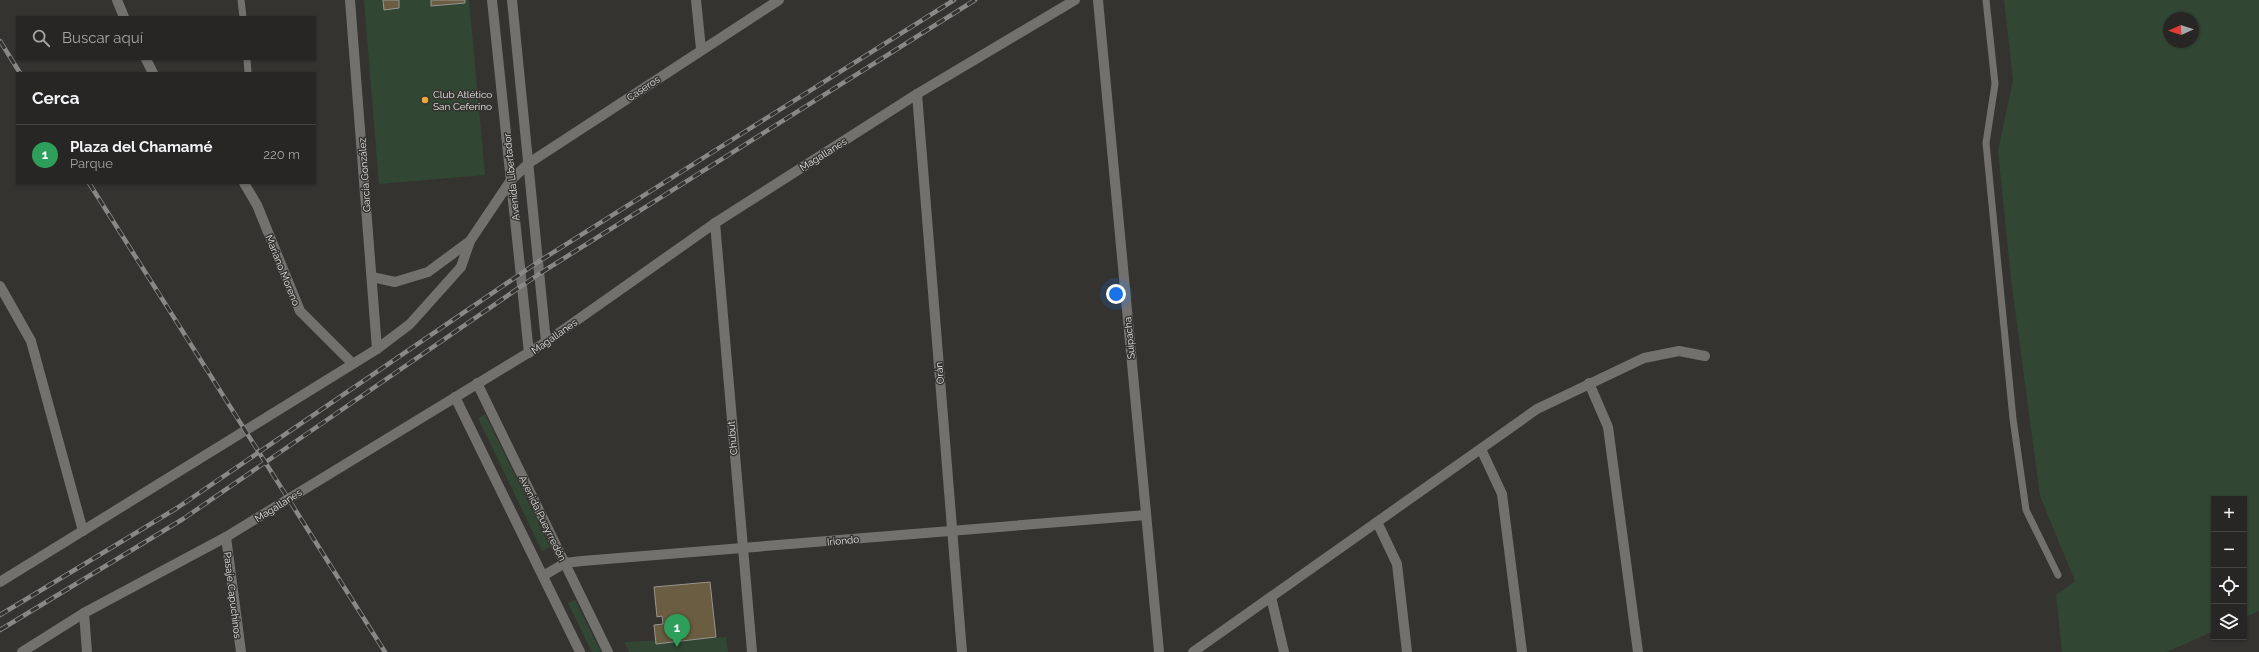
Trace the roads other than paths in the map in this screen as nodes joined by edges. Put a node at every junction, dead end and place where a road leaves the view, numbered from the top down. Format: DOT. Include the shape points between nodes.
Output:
graph roads {
  1 [pos="116,0"];
  2 [pos="241,0"];
  3 [pos="350,0"];
  4 [pos="492,0"];
  5 [pos="512,0"];
  6 [pos="696,0"];
  7 [pos="779,0"];
  8 [pos="1075,0"];
  9 [pos="1098,0"];
  10 [pos="1986,0"];
  11 [pos="124,16"];
  12 [pos="243,16"];
  13 [pos="701,49"];
  14 [pos="146,60"];
  15 [pos="247,60"];
  16 [pos="152,72"];
  17 [pos="248,72"];
  18 [pos="917,94"];
  19 [pos="529,164"];
  20 [pos="511,180"];
  21 [pos="245,184"];
  22 [pos="715,223"];
  23 [pos="470,241"];
  24 [pos="372,278"];
  25 [pos="0,286"];
  26 [pos="546,342"];
  27 [pos="377,349"];
  28 [pos="529,353"];
  29 [pos="1705,356"];
  30 [pos="353,364"];
  31 [pos="477,383"];
  32 [pos="1589,383"];
  33 [pos="455,397"];
  34 [pos="1481,449"];
  35 [pos="1146,515"];
  36 [pos="1378,522"];
  37 [pos="83,531"];
  38 [pos="952,531"];
  39 [pos="226,537"];
  40 [pos="742,549"];
  41 [pos="565,563"];
  42 [pos="2058,575"];
  43 [pos="543,576"];
  44 [pos="0,582"];
  45 [pos="1271,597"];
  46 [pos="84,612"];
  47 [pos="22,652"];
  48 [pos="87,652"];
  49 [pos="240,652"];
  50 [pos="580,652"];
  51 [pos="608,652"];
  52 [pos="752,652"];
  53 [pos="962,652"];
  54 [pos="1159,652"];
  55 [pos="1193,652"];
  56 [pos="1284,652"];
  57 [pos="1407,652"];
  58 [pos="1522,652"];
  59 [pos="1638,652"];
  1 -- 11 [label="street"];
  2 -- 12 [label="lane"];
  3 -- 24 [label="street, García González"];
  4 -- 20 [label="street, Avenida Libertador"];
  5 -- 19 [label="street, Avenida Libertador"];
  6 -- 13 [label="street"];
  7 -- 13 [label="street, Caseros"];
  8 -- 18 [label="street, Magallanes"];
  9 -- 35 [label="street, Suipacha"];
  10 -- 42 [label="lane" via="1995,84 1986,142 2013,419 2026,510"];
  13 -- 19 [label="street, Caseros"];
  14 -- 16 [label="street"];
  15 -- 17 [label="lane"];
  18 -- 22 [label="street, Magallanes"];
  18 -- 38 [label="street, Orán"];
  19 -- 20 [label="street, Caseros"];
  19 -- 26 [label="street, Avenida Libertador"];
  20 -- 23 [label="street, Caseros"];
  20 -- 28 [label="street, Avenida Libertador"];
  21 -- 30 [label="street, Mariano Moreno" via="257,205 300,311"];
  22 -- 26 [label="street, Magallanes"];
  22 -- 40 [label="street, Chubut"];
  23 -- 24 [label="street" via="428,272 395,282"];
  23 -- 27 [label="street" via="461,267 410,324"];
  24 -- 27 [label="street, García González"];
  25 -- 37 [label="street" via="30,341"];
  26 -- 28 [label="street, Magallanes"];
  27 -- 30 [label="street"];
  28 -- 31 [label="street, Magallanes"];
  29 -- 32 [label="street" via="1679,351 1644,358"];
  30 -- 37 [label="street"];
  31 -- 33 [label="street, Magallanes"];
  31 -- 41 [label="street, Avenida Pueyrredón"];
  32 -- 34 [label="street" via="1537,409"];
  32 -- 59 [label="street" via="1608,427"];
  33 -- 39 [label="street, Magallanes"];
  33 -- 43 [label="street"];
  34 -- 36 [label="street"];
  34 -- 58 [label="street" via="1502,494"];
  35 -- 38 [label="street, Iriondo"];
  35 -- 54 [label="street, Suipacha"];
  36 -- 45 [label="street"];
  36 -- 57 [label="street" via="1397,564"];
  37 -- 44 [label="street"];
  38 -- 40 [label="street, Iriondo"];
  38 -- 53 [label="street, Orán"];
  39 -- 46 [label="street, Magallanes"];
  39 -- 49 [label="street, Pasaje Capuchinos"];
  40 -- 41 [label="street, Iriondo"];
  40 -- 52 [label="street, Chubut"];
  41 -- 43 [label="street, Iriondo"];
  41 -- 51 [label="street, Avenida Pueyrredón"];
  43 -- 50 [label="street"];
  45 -- 55 [label="street"];
  45 -- 56 [label="street"];
  46 -- 47 [label="street, Magallanes"];
  46 -- 48 [label="street"];
}
